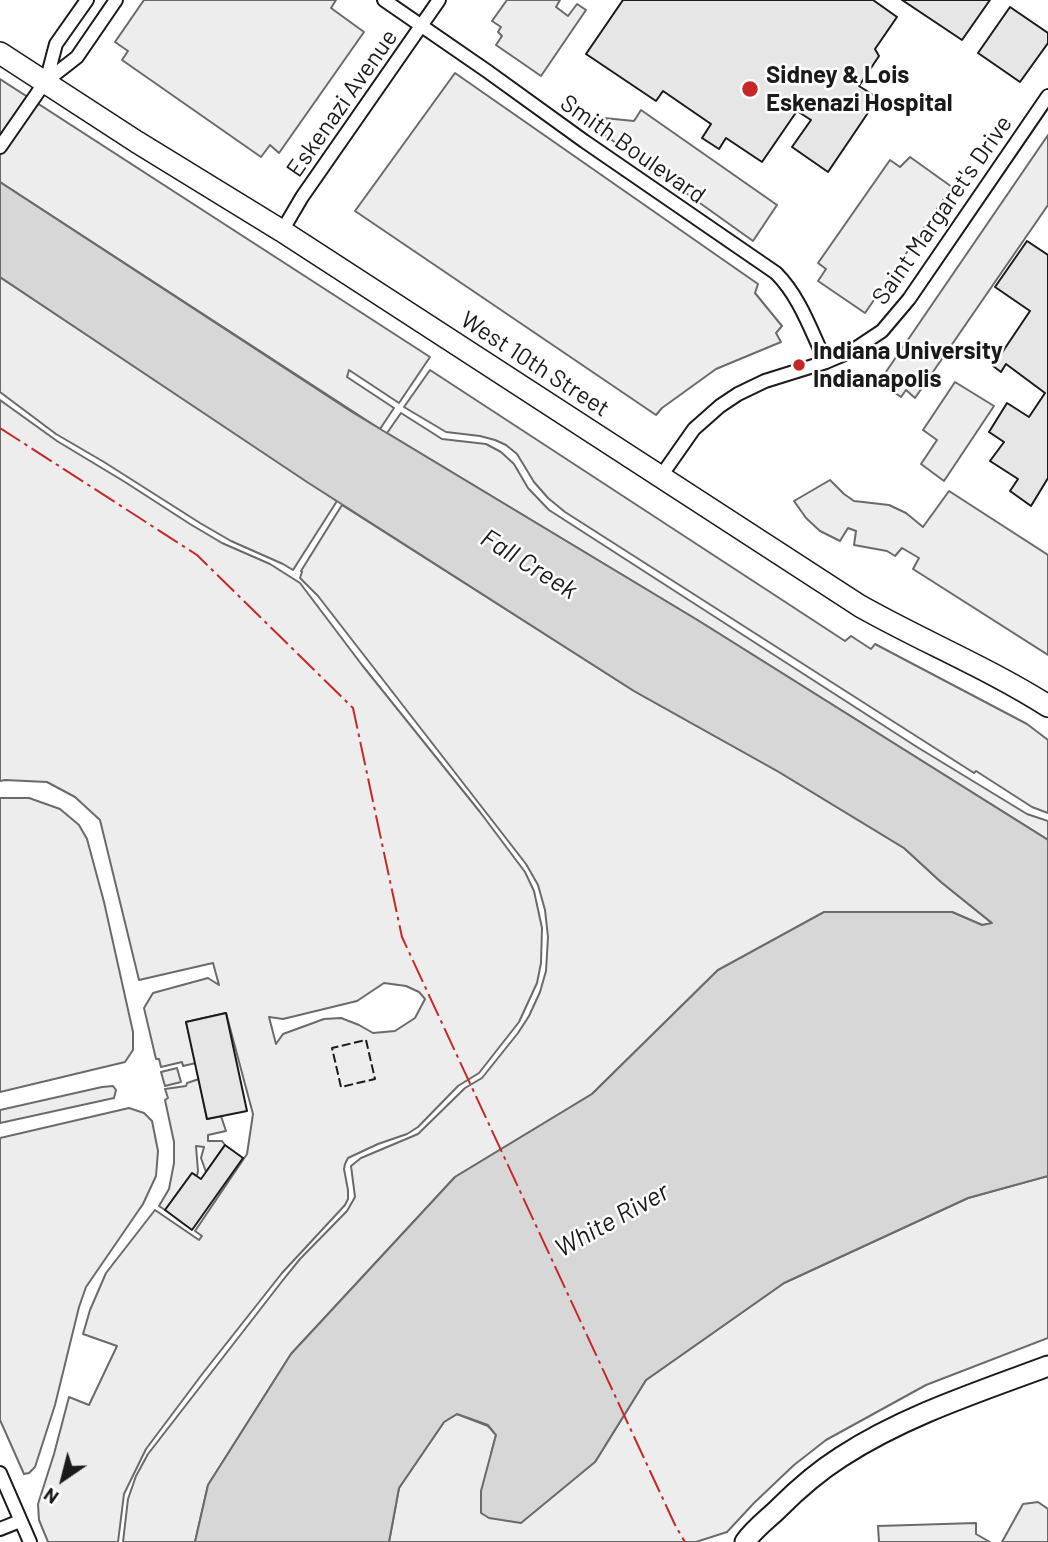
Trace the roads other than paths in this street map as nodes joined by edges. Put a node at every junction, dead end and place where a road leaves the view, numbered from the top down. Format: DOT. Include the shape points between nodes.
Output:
graph roads {
  1 [pos="86,0"];
  2 [pos="116,0"];
  3 [pos="384,0"];
  4 [pos="439,0"];
  5 [pos="421,26"];
  6 [pos="0,53"];
  7 [pos="46,82"];
  8 [pos="1048,96"];
  9 [pos="0,147"];
  10 [pos="282,231"];
  11 [pos="826,362"];
  12 [pos="661,476"];
  13 [pos="1048,706"];
  14 [pos="1048,1366"];
  15 [pos="0,1473"];
  16 [pos="20,1521"];
  17 [pos="0,1530"];
  18 [pos="30,1542"];
  19 [pos="745,1542"];
  1 -- 7 [label="street" via="57,44"];
  2 -- 7 [label="street" via="77,57"];
  3 -- 5 [label="street, Smith Boulevard"];
  4 -- 5 [label="street, Eskenazi Avenue"];
  5 -- 10 [label="street, Eskenazi Avenue"];
  5 -- 11 [label="street, Smith Boulevard" via="776,273 795,296"];
  6 -- 7 [label="main road, West 10th Street"];
  7 -- 9 [label="street"];
  7 -- 10 [label="main road, West 10th Street"];
  8 -- 11 [label="street, Saint Margaret's Drive" via="909,299 882,331"];
  10 -- 12 [label="main road, West 10th Street"];
  11 -- 12 [label="street, Saint Margaret's Drive" via="765,381 720,406 694,429"];
  12 -- 13 [label="main road, West 10th Street" via="860,606"];
  14 -- 19 [label="main road" via="863,1443 807,1482"];
  15 -- 16 [label="street"];
  16 -- 17 [label="street"];
  16 -- 18 [label="street"];
}
